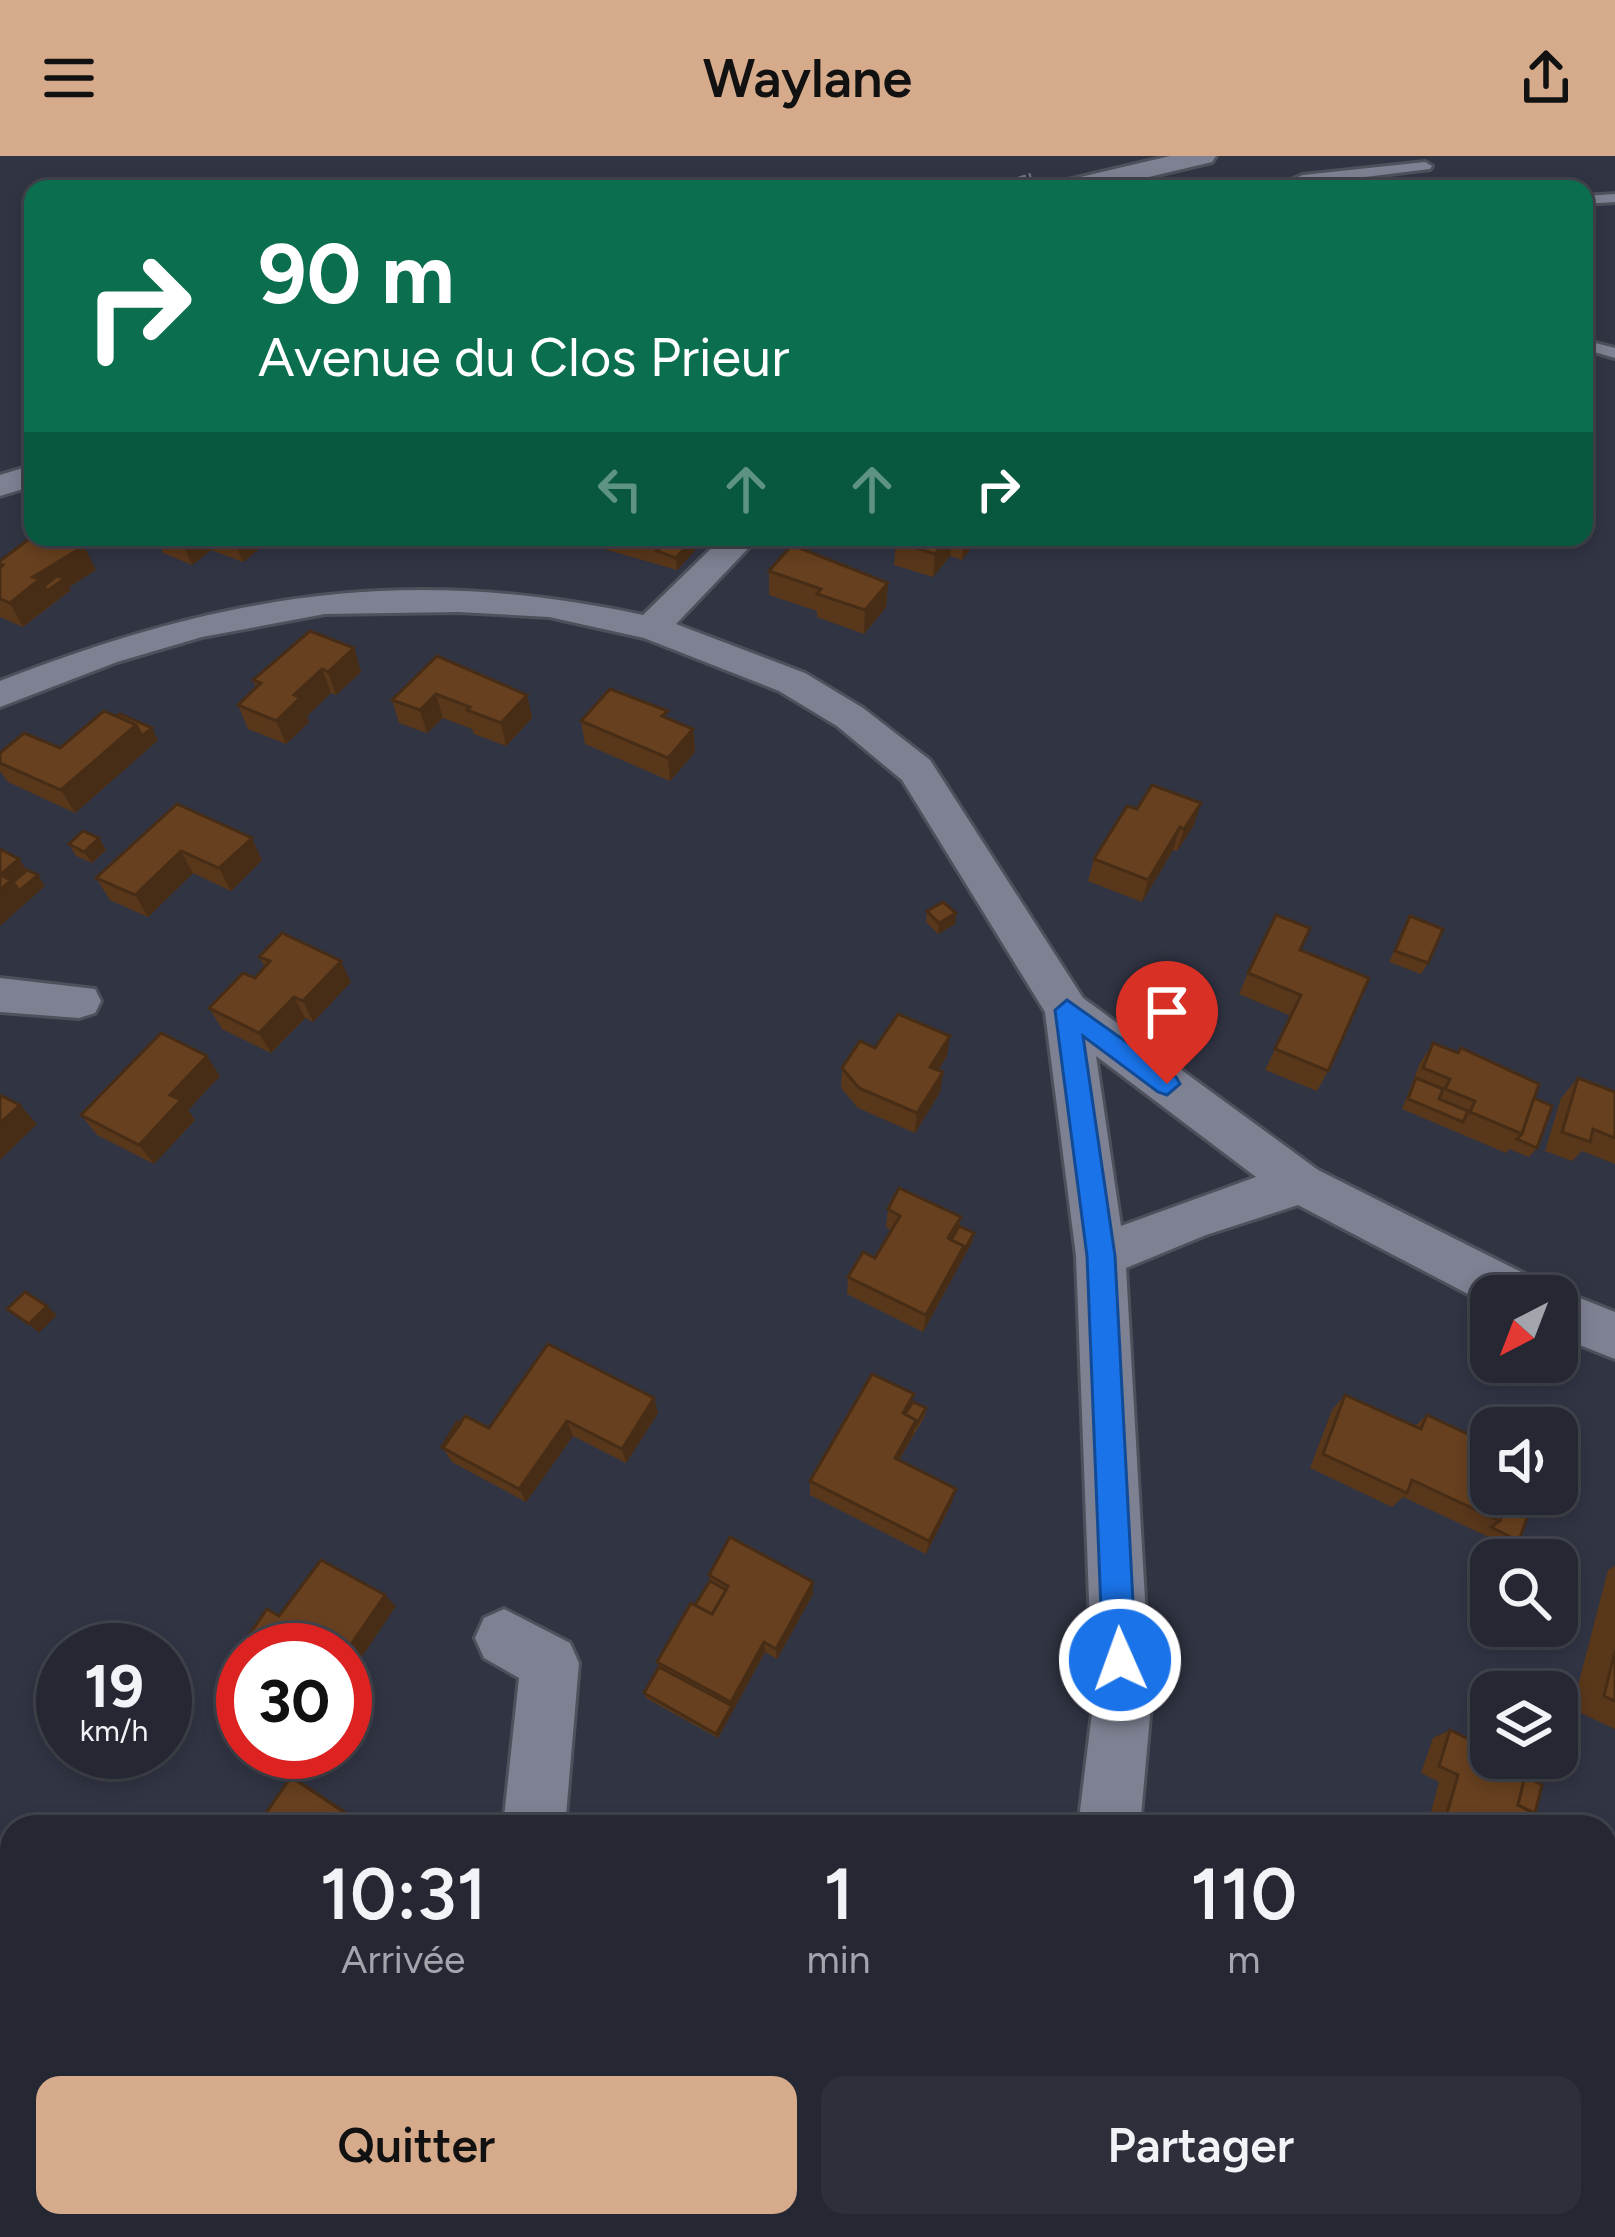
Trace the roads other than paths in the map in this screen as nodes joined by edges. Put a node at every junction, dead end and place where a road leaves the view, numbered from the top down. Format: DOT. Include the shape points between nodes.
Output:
graph roads {
  1 [pos="1203,156"];
  2 [pos="1425,166"];
  3 [pos="1102,180"];
  4 [pos="1300,180"];
  5 [pos="733,546"];
  6 [pos="651,628"];
  7 [pos="0,694"];
  8 [pos="0,994"];
  9 [pos="80,1001"];
  10 [pos="1067,1010"];
  11 [pos="1300,1184"];
  12 [pos="1101,1256"];
  13 [pos="1478,1275"];
  14 [pos="1578,1321"];
  15 [pos="1615,1336"];
  16 [pos="504,1638"];
  17 [pos="535,1815"];
  18 [pos="1110,1815"];
  1 -- 3 [label="street"];
  2 -- 4 [label="lane"];
  5 -- 6 [label="street"];
  6 -- 7 [label="street" via="549,606 325,603 198,626"];
  6 -- 10 [label="street" via="792,682 916,770"];
  8 -- 9 [label="street"];
  10 -- 11 [label="street"];
  10 -- 12 [label="street"];
  11 -- 12 [label="street"];
  11 -- 13 [label="street"];
  12 -- 18 [label="street" via="1122,1705"];
  14 -- 15 [label="street"];
  16 -- 17 [label="street" via="550,1663"];
}
